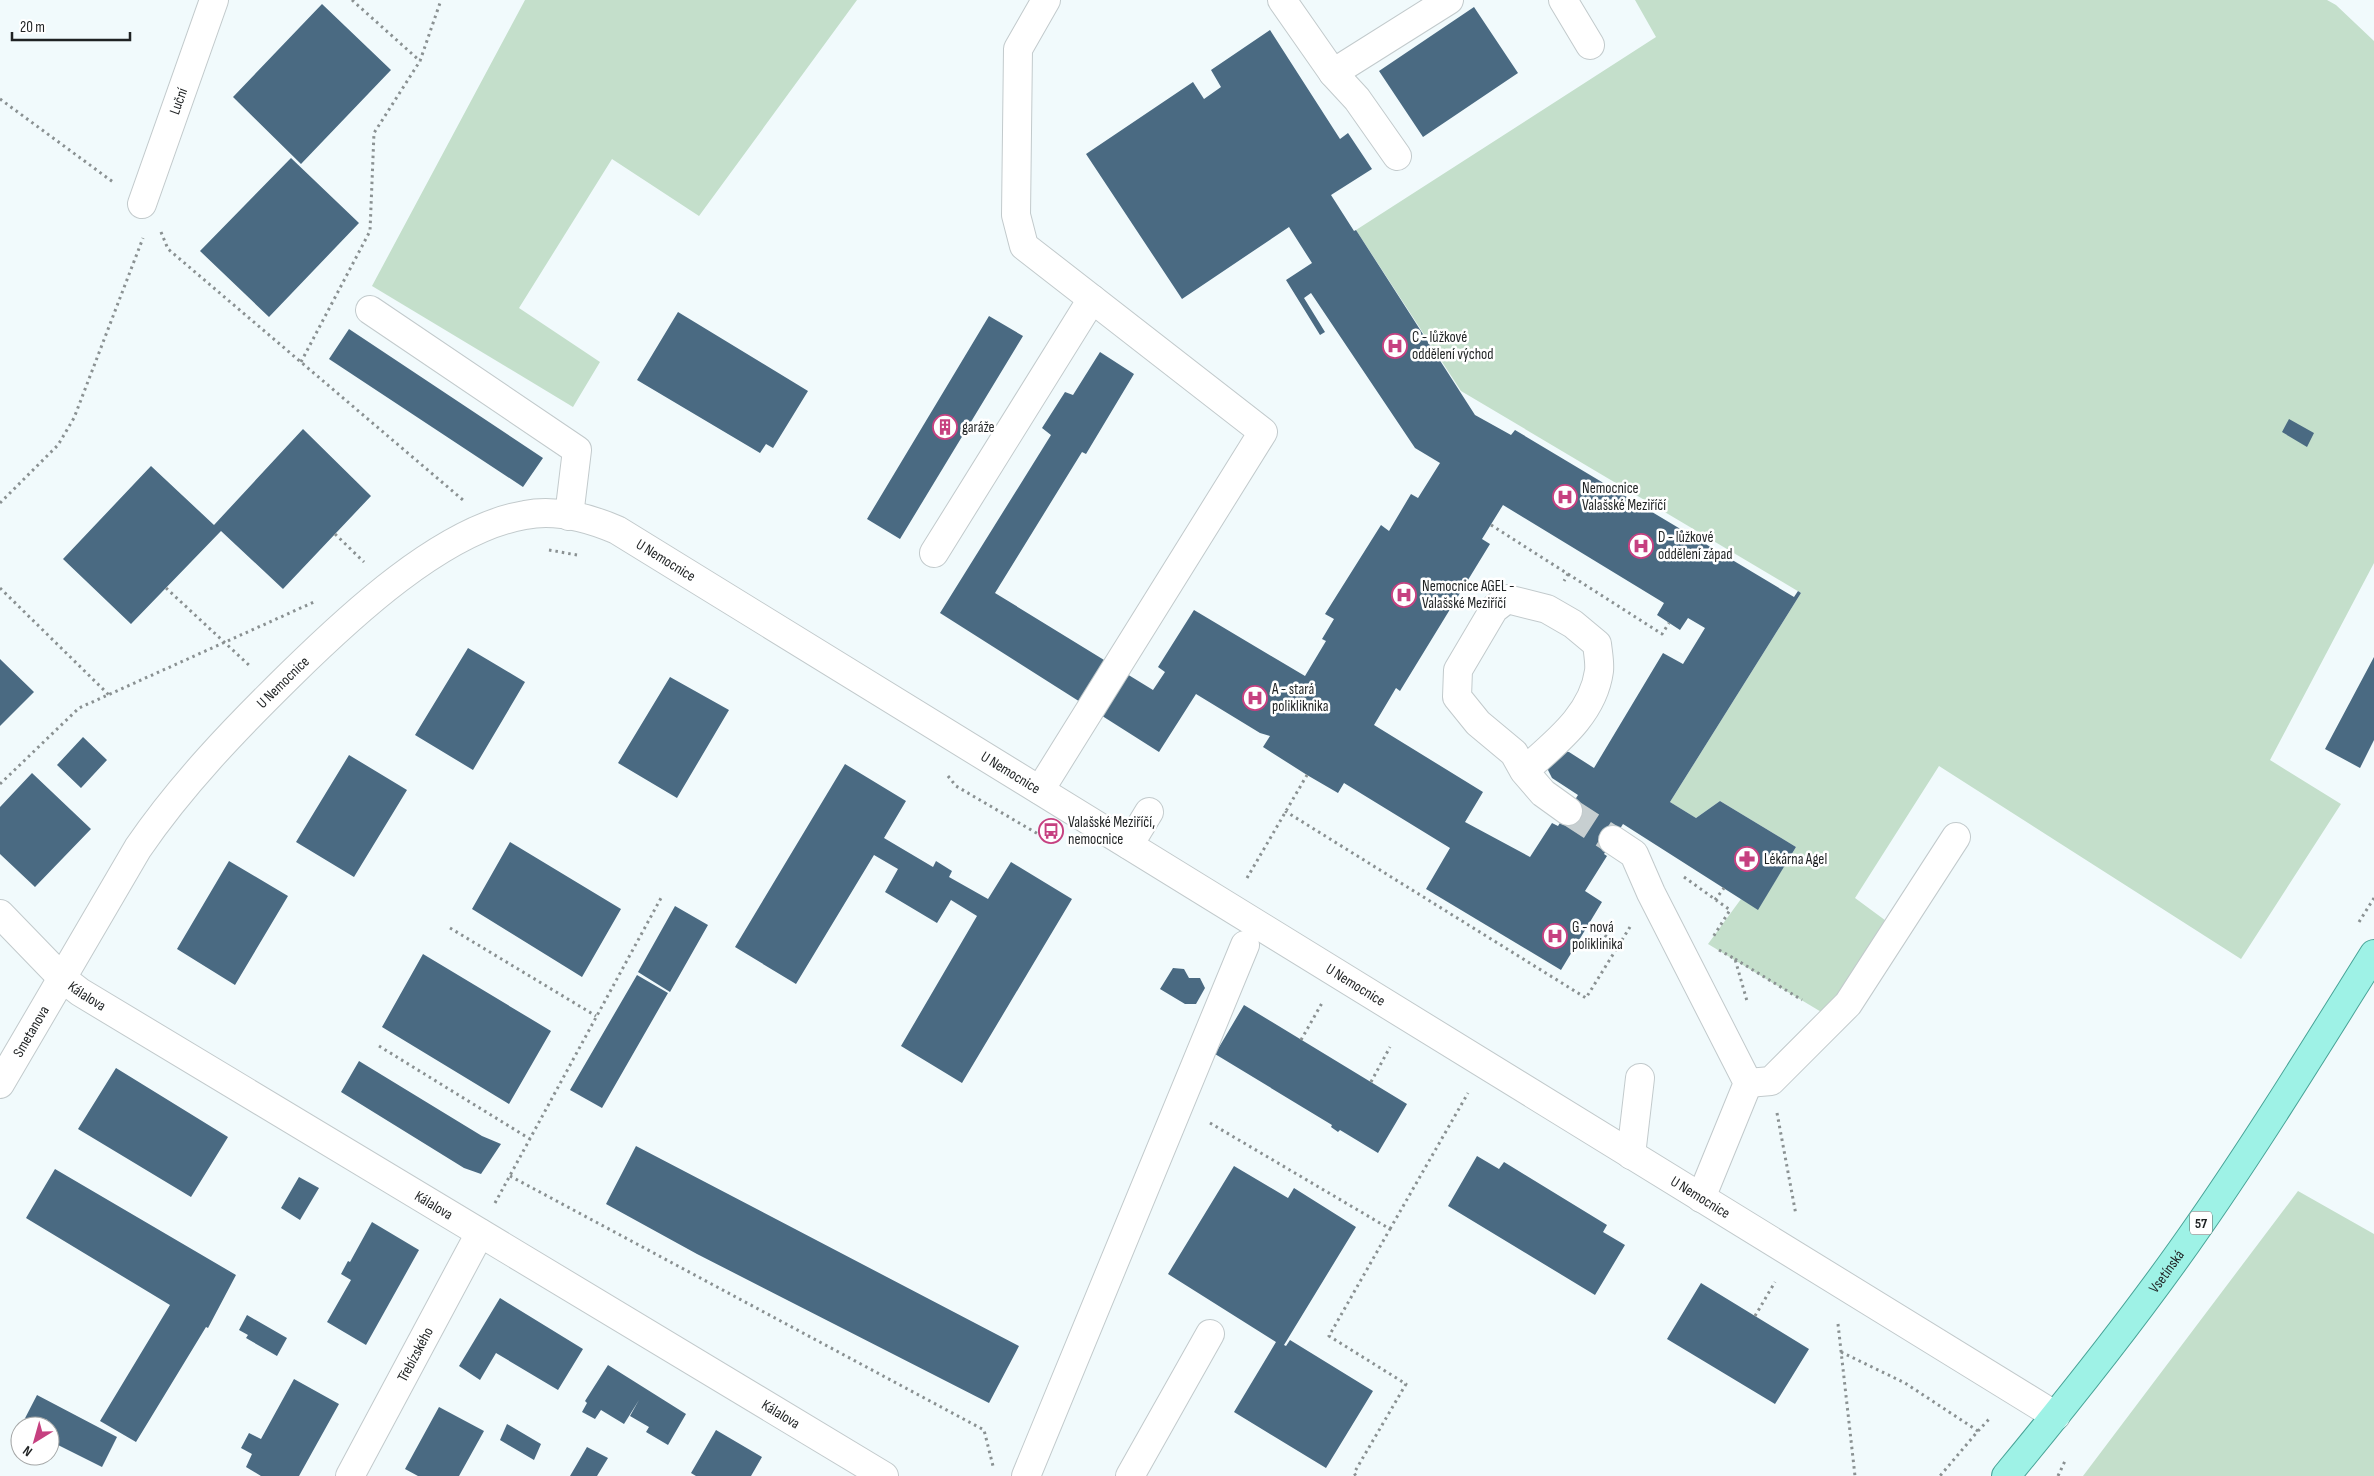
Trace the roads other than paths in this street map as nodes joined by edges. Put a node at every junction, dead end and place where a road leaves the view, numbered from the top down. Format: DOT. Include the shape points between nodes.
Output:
graph roads {
  1 [pos="214,0"];
  2 [pos="1046,0"];
  3 [pos="1282,0"];
  4 [pos="1449,0"];
  5 [pos="1563,0"];
  6 [pos="1590,45"];
  7 [pos="1333,73"];
  8 [pos="1397,156"];
  9 [pos="142,204"];
  10 [pos="1092,299"];
  11 [pos="370,310"];
  12 [pos="569,516"];
  13 [pos="934,553"];
  14 [pos="1524,771"];
  15 [pos="1040,790"];
  16 [pos="1568,811"];
  17 [pos="1149,812"];
  18 [pos="1956,837"];
  19 [pos="1613,840"];
  20 [pos="1129,845"];
  21 [pos="0,914"];
  22 [pos="1245,945"];
  23 [pos="2372,963"];
  24 [pos="62,978"];
  25 [pos="1640,1078"];
  26 [pos="1760,1082"];
  27 [pos="0,1084"];
  28 [pos="1631,1155"];
  29 [pos="1702,1198"];
  30 [pos="480,1232"];
  31 [pos="1210,1334"];
  32 [pos="2056,1416"];
  33 [pos="350,1476"];
  34 [pos="884,1476"];
  35 [pos="1026,1476"];
  36 [pos="1130,1476"];
  37 [pos="2006,1476"];
  1 -- 9 [label="street, Luční"];
  2 -- 10 [label="street" via="1018,49 1016,216 1024,246"];
  3 -- 7 [label="street"];
  4 -- 7 [label="street"];
  5 -- 6 [label="street"];
  7 -- 8 [label="street" via="1357,99"];
  10 -- 13 [label="street"];
  10 -- 15 [label="street" via="1263,432"];
  11 -- 12 [label="street" via="577,450"];
  12 -- 15 [label="street, U Nemocnice" via="595,520 617,530"];
  12 -- 24 [label="street, U Nemocnice" via="518,516 466,536 441,550 348,618 275,689 181,789 138,848"];
  14 -- 14 [label="street" via="1573,726 1594,693 1600,669 1597,644 1573,624 1547,609 1506,599 1494,609 1458,670 1457,697 1478,723 1514,753"];
  14 -- 16 [label="street" via="1543,793"];
  15 -- 20 [label="street, U Nemocnice"];
  17 -- 20 [label="street"];
  18 -- 26 [label="street" via="1848,1004"];
  19 -- 26 [label="street" via="1634,854 1651,893"];
  20 -- 28 [label="street, U Nemocnice"];
  21 -- 24 [label="street, Kálalova"];
  22 -- 35 [label="street"];
  23 -- 32 [label="main road, Vsetínská / 57" via="2199,1226"];
  24 -- 27 [label="street, Smetanova"];
  24 -- 30 [label="street, Kálalova"];
  25 -- 28 [label="street"];
  26 -- 29 [label="street"];
  28 -- 29 [label="street, U Nemocnice"];
  29 -- 32 [label="street, U Nemocnice"];
  30 -- 33 [label="street, Třebízského"];
  30 -- 34 [label="street, Kálalova"];
  31 -- 36 [label="street"];
  32 -- 37 [label="main road, Vsetínská / 57"];
}
